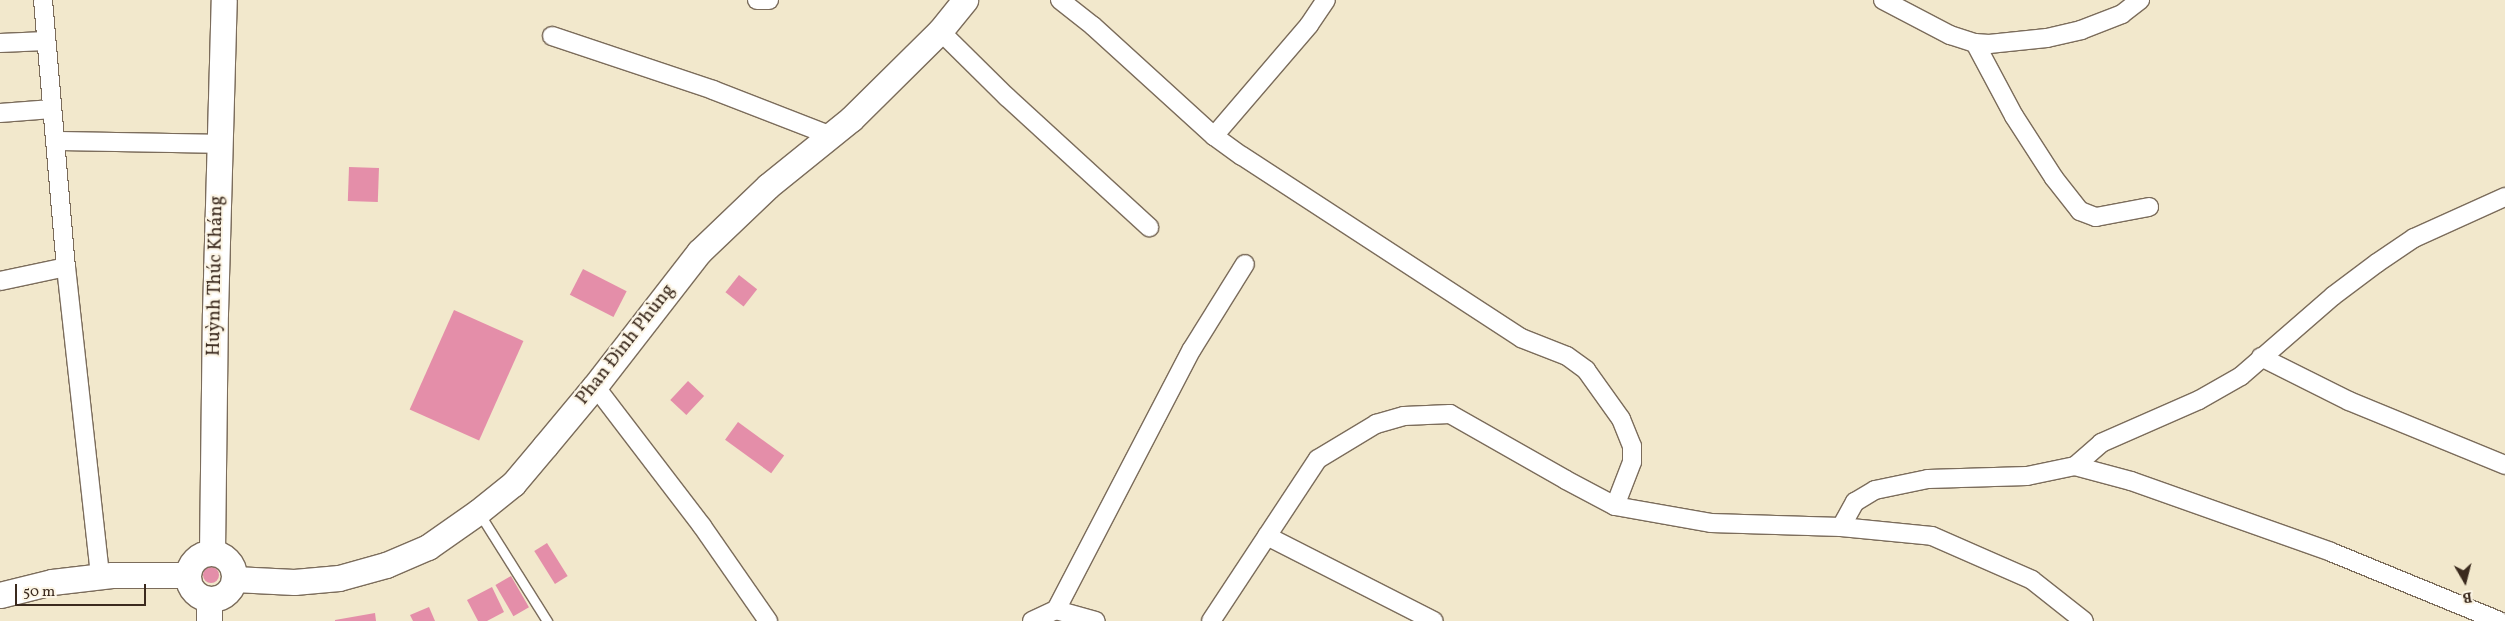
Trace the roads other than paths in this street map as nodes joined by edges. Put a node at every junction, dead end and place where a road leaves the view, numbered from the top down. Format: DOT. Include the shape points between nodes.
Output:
graph roads {
  1 [pos="43,0"];
  2 [pos="224,0"];
  3 [pos="757,0"];
  4 [pos="769,0"];
  5 [pos="965,0"];
  6 [pos="1060,0"];
  7 [pos="1326,0"];
  8 [pos="1883,0"];
  9 [pos="2140,0"];
  10 [pos="940,31"];
  11 [pos="552,36"];
  12 [pos="46,41"];
  13 [pos="0,43"];
  14 [pos="1975,43"];
  15 [pos="52,109"];
  16 [pos="0,113"];
  17 [pos="829,136"];
  18 [pos="1214,136"];
  19 [pos="54,141"];
  20 [pos="219,144"];
  21 [pos="2505,197"];
  22 [pos="2149,206"];
  23 [pos="1149,227"];
  24 [pos="1245,264"];
  25 [pos="66,267"];
  26 [pos="0,281"];
  27 [pos="2261,357"];
  28 [pos="596,386"];
  29 [pos="2505,465"];
  30 [pos="2075,466"];
  31 [pos="1615,506"];
  32 [pos="478,512"];
  33 [pos="1842,527"];
  34 [pos="1268,536"];
  35 [pos="212,552"];
  36 [pos="188,575"];
  37 [pos="100,576"];
  38 [pos="234,579"];
  39 [pos="0,595"];
  40 [pos="209,610"];
  41 [pos="1056,610"];
  42 [pos="547,621"];
  43 [pos="768,621"];
  44 [pos="1032,621"];
  45 [pos="1096,621"];
  46 [pos="1211,621"];
  47 [pos="1434,621"];
  48 [pos="2084,621"];
  49 [pos="2499,621"];
  1 -- 12 [label="street"];
  2 -- 20 [label="street, Huỳnh Thúc Kháng"];
  3 -- 4 [label="street"];
  5 -- 10 [label="street, Phan Đình Phùng"];
  6 -- 18 [label="street"];
  7 -- 18 [label="street" via="1309,25"];
  8 -- 14 [label="street" via="1950,35"];
  9 -- 14 [label="street" via="2122,14 2081,30 2046,38"];
  10 -- 17 [label="street, Phan Đình Phùng" via="851,120"];
  10 -- 23 [label="street"];
  11 -- 17 [label="street" via="712,90"];
  12 -- 13 [label="street"];
  12 -- 15 [label="street"];
  14 -- 22 [label="street" via="2014,116 2054,178 2080,211 2096,217"];
  15 -- 16 [label="street"];
  15 -- 19 [label="street"];
  17 -- 28 [label="street, Phan Đình Phùng" via="768,186 699,252"];
  18 -- 31 [label="street" via="1521,338 1567,356 1586,370 1621,419 1632,446 1632,462"];
  19 -- 20 [label="street"];
  19 -- 25 [label="street"];
  20 -- 35 [label="street, Huỳnh Thúc Kháng"];
  21 -- 27 [label="street" via="2414,238 2333,296"];
  24 -- 41 [label="street" via="1192,349"];
  25 -- 26 [label="street"];
  25 -- 37 [label="street"];
  27 -- 29 [label="street" via="2349,401"];
  27 -- 30 [label="street" via="2240,376 2199,400 2101,443"];
  28 -- 32 [label="street, Phan Đình Phùng" via="513,484"];
  28 -- 43 [label="street" via="702,526"];
  30 -- 33 [label="street" via="2027,476 1928,479 1875,490 1855,502"];
  30 -- 49 [label="street" via="2131,481 2331,552"];
  31 -- 33 [label="street" via="1711,523"];
  31 -- 34 [label="street" via="1450,414 1404,416 1376,424 1318,459"];
  32 -- 38 [label="street, Phan Đình Phùng" via="428,547 386,565 339,578 294,582"];
  32 -- 42 [label="lane"];
  33 -- 48 [label="street" via="1932,536 2032,580"];
  34 -- 46 [label="street"];
  34 -- 47 [label="street"];
  35 -- 36 [label="street" via="194,559"];
  35 -- 38 [label="street" via="229,560"];
  36 -- 37 [label="street"];
  36 -- 40 [label="street" via="191,587"];
  37 -- 39 [label="street" via="52,582"];
  38 -- 40 [label="street" via="230,590"];
  41 -- 44 [label="street"];
  41 -- 45 [label="street"];
}
